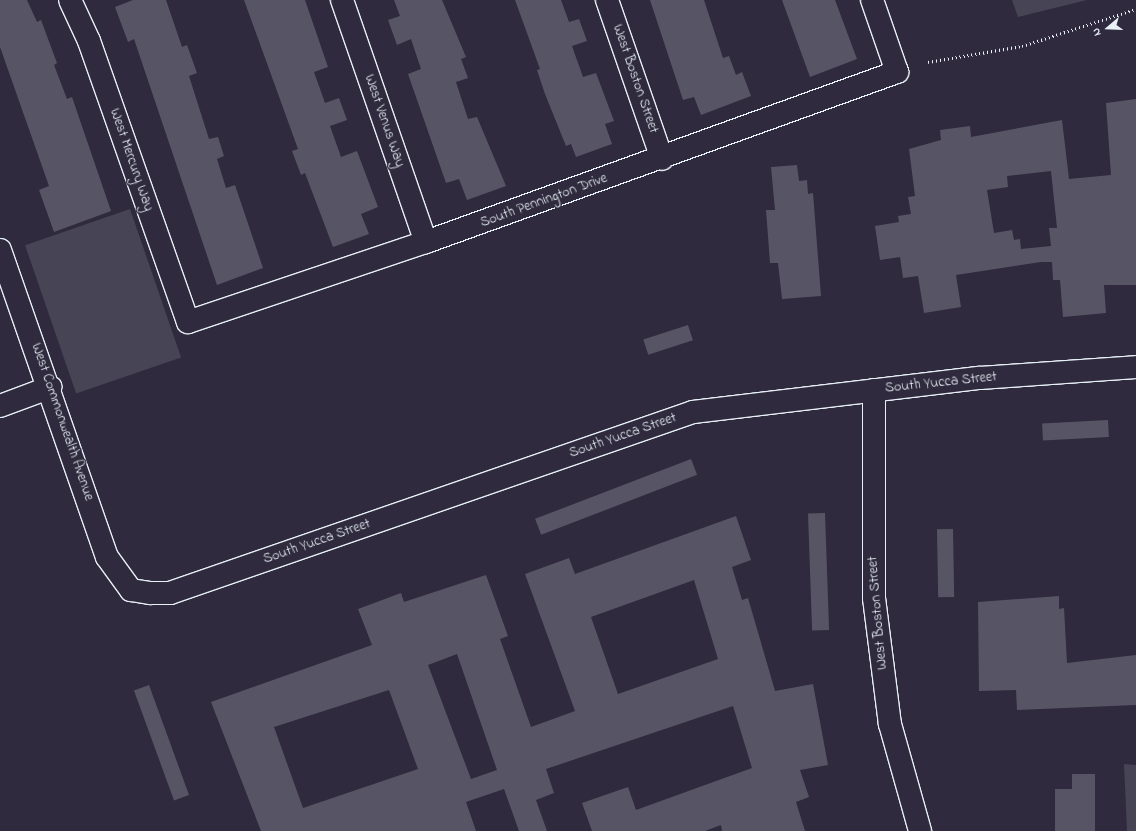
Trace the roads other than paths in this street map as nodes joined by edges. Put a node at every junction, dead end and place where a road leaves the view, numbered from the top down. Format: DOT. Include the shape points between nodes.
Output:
graph roads {
  1 [pos="70,0"];
  2 [pos="342,0"];
  3 [pos="607,0"];
  4 [pos="872,0"];
  5 [pos="662,159"];
  6 [pos="426,242"];
  7 [pos="0,250"];
  8 [pos="188,322"];
  9 [pos="1136,367"];
  10 [pos="51,387"];
  11 [pos="874,390"];
  12 [pos="0,406"];
  13 [pos="131,590"];
  14 [pos="920,831"];
  1 -- 8 [label="street, West Mercury Way" via="89,41"];
  2 -- 6 [label="street, West Venus Way"];
  3 -- 5 [label="street, West Boston Street"];
  4 -- 5 [label="street, South Pennington Drive" via="897,72"];
  5 -- 6 [label="street, South Pennington Drive"];
  6 -- 8 [label="street, South Pennington Drive"];
  7 -- 10 [label="street, West Commonwealth Avenue"];
  9 -- 11 [label="street, South Yucca Street"];
  10 -- 12 [label="street"];
  10 -- 13 [label="street, West Commonwealth Avenue" via="108,557"];
  11 -- 13 [label="street, South Yucca Street" via="693,412 170,592"];
  11 -- 14 [label="street, West Boston Street" via="874,598 890,724"];
}
